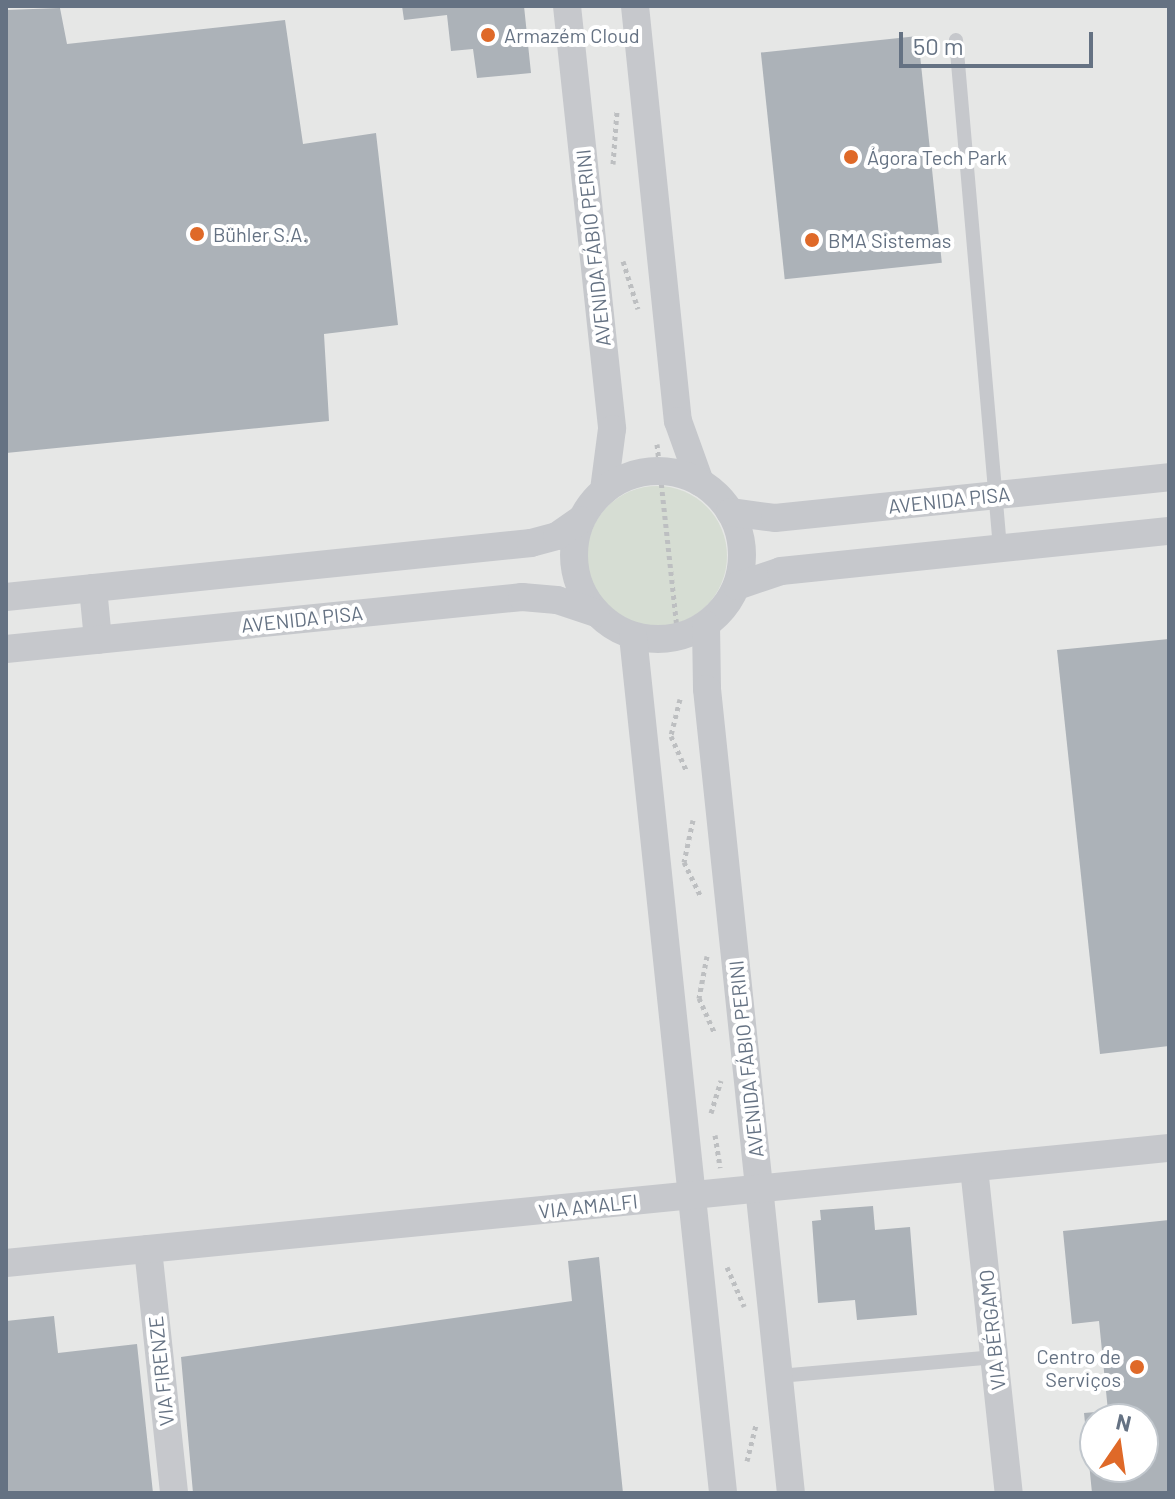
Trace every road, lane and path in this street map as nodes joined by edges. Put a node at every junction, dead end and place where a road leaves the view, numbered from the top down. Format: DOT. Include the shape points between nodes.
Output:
graph roads {
  1 [pos="567,6"];
  2 [pos="635,6"];
  3 [pos="956,40"];
  4 [pos="658,460"];
  5 [pos="1169,477"];
  6 [pos="700,482"];
  7 [pos="604,490"];
  8 [pos="995,495"];
  9 [pos="730,512"];
  10 [pos="580,520"];
  11 [pos="1169,531"];
  12 [pos="1000,548"];
  13 [pos="737,586"];
  14 [pos="93,588"];
  15 [pos="6,597"];
  16 [pos="675,611"];
  17 [pos="596,613"];
  18 [pos="706,625"];
  19 [pos="633,636"];
  20 [pos="98,640"];
  21 [pos="6,649"];
  22 [pos="640,695"];
  23 [pos="692,784"];
  24 [pos="695,809"];
  25 [pos="707,912"];
  26 [pos="710,939"];
  27 [pos="721,1048"];
  28 [pos="723,1073"];
  29 [pos="1169,1148"];
  30 [pos="974,1168"];
  31 [pos="759,1189"];
  32 [pos="724,1192"];
  33 [pos="692,1195"];
  34 [pos="148,1249"];
  35 [pos="721,1253"];
  36 [pos="6,1263"];
  37 [pos="748,1316"];
  38 [pos="995,1357"];
  39 [pos="779,1376"];
  40 [pos="757,1420"];
  41 [pos="745,1472"];
  42 [pos="174,1493"];
  43 [pos="723,1493"];
  44 [pos="791,1493"];
  45 [pos="1009,1493"];
  1 -- 7 [label="street, AVENIDA FÁBIO PERINI" via="612,429"];
  2 -- 6 [label="street" via="678,421"];
  3 -- 8 [label="lane"];
  4 -- 6 [label="street"];
  4 -- 7 [label="street"];
  4 -- 16 [label="path"];
  5 -- 8 [label="street, AVENIDA PISA"];
  6 -- 9 [label="street"];
  7 -- 10 [label="street"];
  8 -- 9 [label="street, AVENIDA PISA" via="775,518"];
  8 -- 12 [label="lane"];
  9 -- 13 [label="street" via="742,548"];
  10 -- 14 [label="street" via="557,536 531,543"];
  10 -- 17 [label="street" via="573,559 576,579"];
  11 -- 12 [label="street"];
  12 -- 13 [label="street" via="781,571"];
  13 -- 18 [label="street"];
  14 -- 15 [label="street"];
  14 -- 20 [label="street"];
  17 -- 19 [label="street"];
  17 -- 20 [label="street, AVENIDA PISA" via="557,600 522,597"];
  18 -- 19 [label="street" via="678,638"];
  18 -- 31 [label="street, AVENIDA FÁBIO PERINI" via="707,689"];
  19 -- 22 [label="street"];
  20 -- 21 [label="street, AVENIDA PISA"];
  22 -- 23 [label="path" via="682,691 671,736"];
  22 -- 33 [label="street"];
  24 -- 25 [label="path" via="684,862"];
  26 -- 27 [label="path" via="699,998"];
  28 -- 32 [label="path" via="711,1111"];
  29 -- 30 [label="street, VIA AMALFI"];
  30 -- 31 [label="street, VIA AMALFI"];
  30 -- 38 [label="street, VIA BÉRGAMO"];
  31 -- 32 [label="street, VIA AMALFI"];
  31 -- 39 [label="street, AVENIDA FÁBIO PERINI"];
  32 -- 33 [label="street, VIA AMALFI"];
  33 -- 34 [label="street, VIA AMALFI"];
  33 -- 43 [label="street"];
  34 -- 36 [label="street, VIA AMALFI"];
  34 -- 42 [label="street, VIA FIRENZE"];
  35 -- 37 [label="path"];
  38 -- 39 [label="lane"];
  38 -- 45 [label="street, VIA BÉRGAMO"];
  39 -- 44 [label="street, AVENIDA FÁBIO PERINI"];
  40 -- 41 [label="path"];
}
